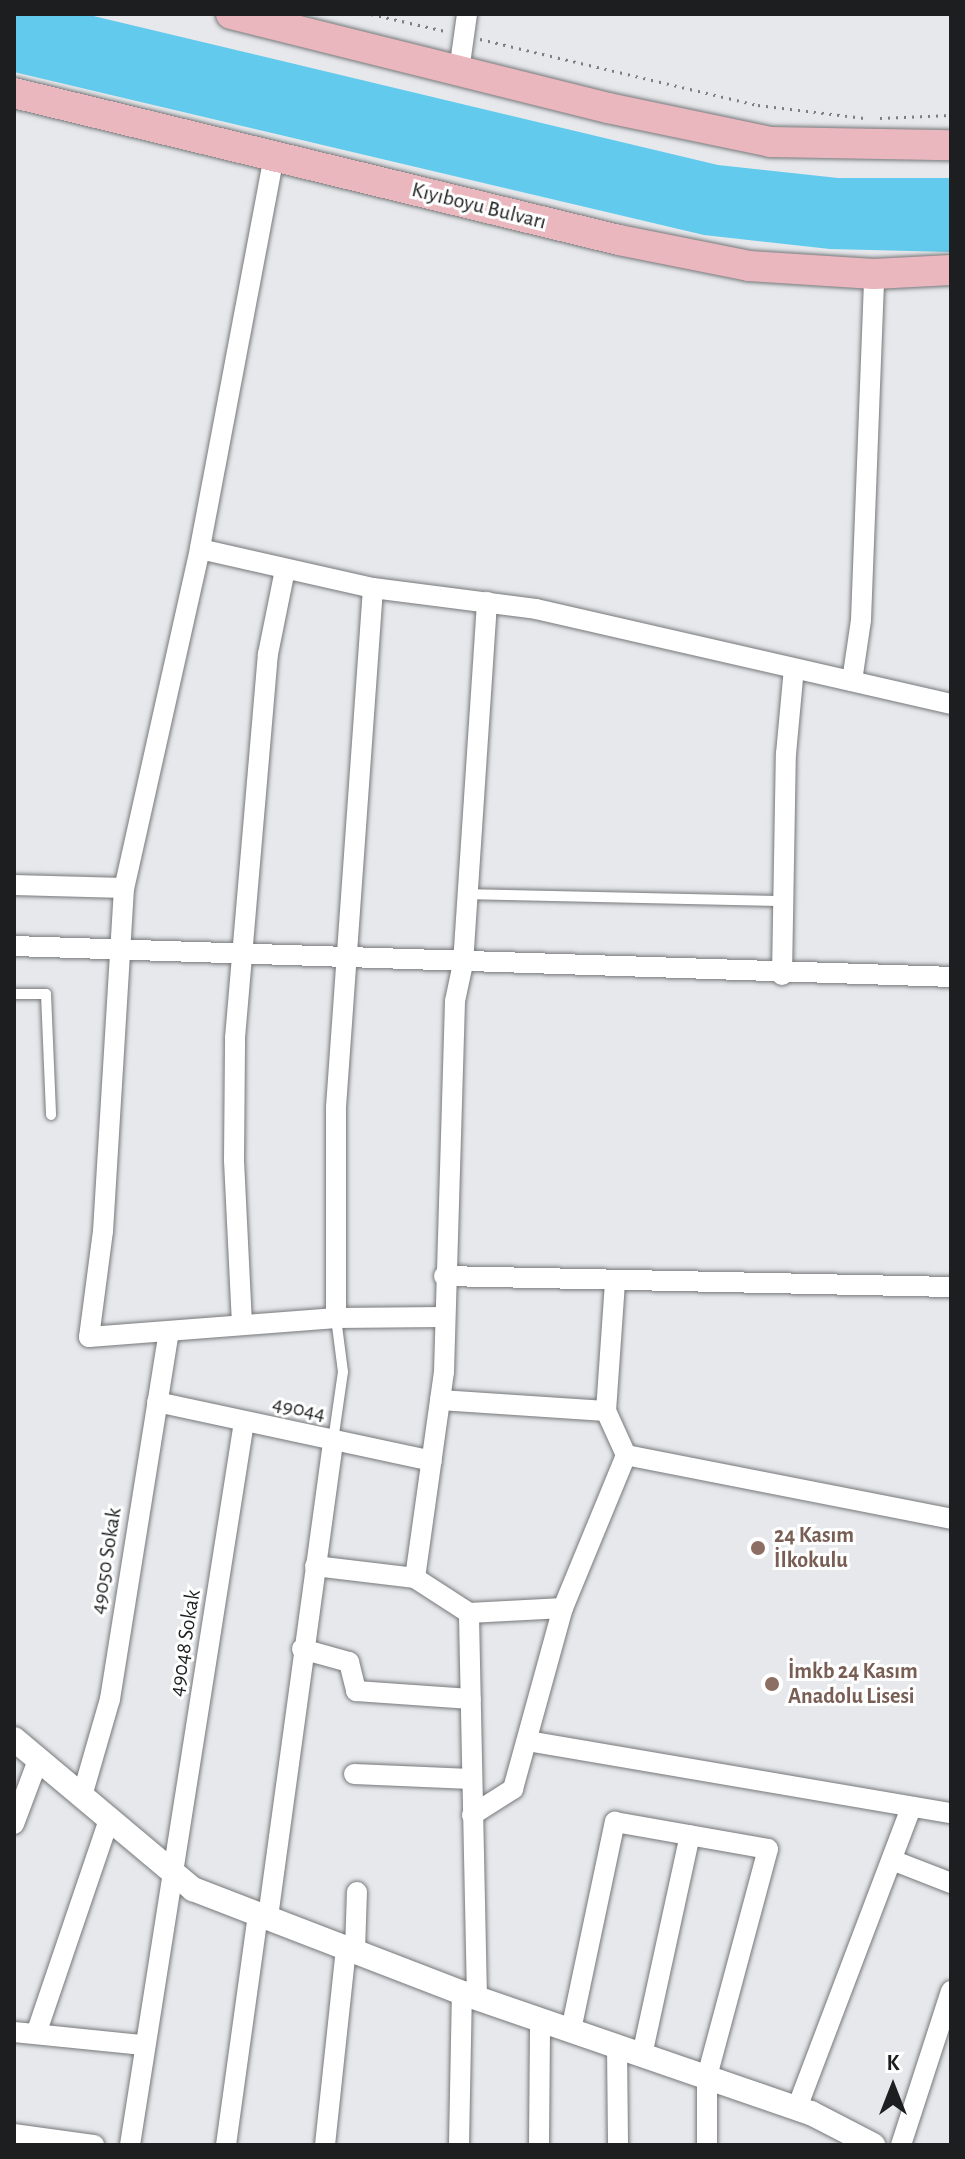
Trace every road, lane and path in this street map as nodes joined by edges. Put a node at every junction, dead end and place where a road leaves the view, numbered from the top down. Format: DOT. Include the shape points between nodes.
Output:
graph roads {
  1 [pos="231,14"];
  2 [pos="371,14"];
  3 [pos="467,14"];
  4 [pos="464,35"];
  5 [pos="459,71"];
  6 [pos="14,93"];
  7 [pos="951,115"];
  8 [pos="951,145"];
  9 [pos="274,156"];
  10 [pos="951,270"];
  11 [pos="874,274"];
  12 [pos="200,549"];
  13 [pos="285,570"];
  14 [pos="373,588"];
  15 [pos="487,602"];
  16 [pos="794,668"];
  17 [pos="852,681"];
  18 [pos="951,704"];
  19 [pos="14,885"];
  20 [pos="124,888"];
  21 [pos="467,894"];
  22 [pos="784,901"];
  23 [pos="14,946"];
  24 [pos="118,947"];
  25 [pos="243,950"];
  26 [pos="344,956"];
  27 [pos="463,964"];
  28 [pos="782,975"];
  29 [pos="951,977"];
  30 [pos="14,994"];
  31 [pos="51,1115"];
  32 [pos="444,1276"];
  33 [pos="615,1283"];
  34 [pos="951,1287"];
  35 [pos="443,1317"];
  36 [pos="336,1318"];
  37 [pos="242,1324"];
  38 [pos="169,1332"];
  39 [pos="440,1400"];
  40 [pos="157,1402"];
  41 [pos="606,1411"];
  42 [pos="244,1422"];
  43 [pos="333,1441"];
  44 [pos="626,1455"];
  45 [pos="432,1461"];
  46 [pos="951,1519"];
  47 [pos="315,1566"];
  48 [pos="415,1578"];
  49 [pos="563,1608"];
  50 [pos="469,1613"];
  51 [pos="302,1649"];
  52 [pos="471,1699"];
  53 [pos="14,1739"];
  54 [pos="528,1741"];
  55 [pos="38,1760"];
  56 [pos="354,1774"];
  57 [pos="471,1779"];
  58 [pos="82,1796"];
  59 [pos="911,1808"];
  60 [pos="951,1813"];
  61 [pos="472,1815"];
  62 [pos="109,1819"];
  63 [pos="14,1824"];
  64 [pos="690,1835"];
  65 [pos="892,1860"];
  66 [pos="173,1872"];
  67 [pos="951,1883"];
  68 [pos="357,1892"];
  69 [pos="263,1915"];
  70 [pos="351,1950"];
  71 [pos="951,1991"];
  72 [pos="470,1995"];
  73 [pos="540,2019"];
  74 [pos="571,2030"];
  75 [pos="14,2032"];
  76 [pos="36,2034"];
  77 [pos="143,2045"];
  78 [pos="617,2046"];
  79 [pos="642,2055"];
  80 [pos="707,2077"];
  81 [pos="797,2108"];
  82 [pos="19,2138"];
  83 [pos="94,2145"];
  84 [pos="130,2145"];
  85 [pos="226,2145"];
  86 [pos="325,2145"];
  87 [pos="459,2145"];
  88 [pos="539,2145"];
  89 [pos="618,2145"];
  90 [pos="707,2145"];
  91 [pos="873,2145"];
  92 [pos="901,2145"];
  1 -- 5 [label="main road"];
  2 -- 4 [label="path"];
  3 -- 4 [label="street"];
  4 -- 5 [label="street"];
  4 -- 7 [label="path" via="758,105 868,119"];
  5 -- 8 [label="main road" via="771,142"];
  6 -- 9 [label="main road, Kıyıboyu Bulvarı"];
  9 -- 11 [label="main road, Kıyıboyu Bulvarı" via="749,266"];
  9 -- 12 [label="street"];
  10 -- 11 [label="main road, Kıyıboyu Bulvarı"];
  11 -- 17 [label="street" via="861,620"];
  12 -- 13 [label="street"];
  12 -- 20 [label="street"];
  13 -- 14 [label="street"];
  13 -- 25 [label="street" via="268,654"];
  14 -- 15 [label="street"];
  14 -- 26 [label="street"];
  15 -- 16 [label="street"];
  15 -- 21 [label="street"];
  16 -- 17 [label="street"];
  16 -- 22 [label="street"];
  17 -- 18 [label="street"];
  19 -- 20 [label="street"];
  20 -- 24 [label="street"];
  21 -- 22 [label="lane"];
  21 -- 27 [label="street"];
  22 -- 28 [label="street"];
  23 -- 24 [label="street"];
  24 -- 25 [label="street"];
  24 -- 38 [label="street" via="103,1231 89,1337"];
  25 -- 26 [label="street"];
  25 -- 37 [label="street" via="232,1099"];
  26 -- 27 [label="street"];
  26 -- 36 [label="street" via="333,1185"];
  27 -- 28 [label="street"];
  27 -- 32 [label="street" via="455,1001"];
  28 -- 29 [label="street"];
  30 -- 31 [label="lane" via="46,994"];
  32 -- 33 [label="street"];
  32 -- 35 [label="street"];
  33 -- 34 [label="street"];
  33 -- 41 [label="street"];
  35 -- 36 [label="street"];
  35 -- 39 [label="street"];
  36 -- 37 [label="street"];
  36 -- 43 [label="lane" via="343,1372"];
  37 -- 38 [label="street"];
  38 -- 40 [label="street, 49050 Sokak"];
  39 -- 41 [label="street"];
  39 -- 45 [label="street"];
  40 -- 42 [label="street, 49044"];
  40 -- 58 [label="street, 49050 Sokak" via="110,1699"];
  41 -- 44 [label="street"];
  42 -- 43 [label="street, 49044"];
  42 -- 66 [label="street, 49048 Sokak"];
  43 -- 45 [label="street, 49044"];
  43 -- 47 [label="street"];
  44 -- 46 [label="street"];
  44 -- 49 [label="street"];
  45 -- 48 [label="street"];
  47 -- 48 [label="street"];
  47 -- 51 [label="street"];
  48 -- 50 [label="street"];
  49 -- 50 [label="street"];
  49 -- 54 [label="street"];
  50 -- 52 [label="street"];
  51 -- 52 [label="street" via="349,1662 356,1691"];
  51 -- 69 [label="street"];
  52 -- 57 [label="street"];
  53 -- 55 [label="street"];
  54 -- 59 [label="street"];
  54 -- 61 [label="street" via="513,1789"];
  55 -- 58 [label="street"];
  55 -- 63 [label="street"];
  56 -- 57 [label="street"];
  57 -- 61 [label="street"];
  58 -- 62 [label="street"];
  59 -- 60 [label="street"];
  59 -- 65 [label="street"];
  61 -- 72 [label="street"];
  62 -- 66 [label="street"];
  62 -- 76 [label="street"];
  64 -- 74 [label="street" via="615,1822"];
  64 -- 79 [label="street"];
  64 -- 80 [label="street" via="768,1849"];
  65 -- 67 [label="street"];
  65 -- 81 [label="street"];
  66 -- 69 [label="street" via="193,1889"];
  66 -- 77 [label="street, 49048 Sokak"];
  68 -- 70 [label="street"];
  69 -- 70 [label="street"];
  69 -- 85 [label="street"];
  70 -- 72 [label="street"];
  70 -- 86 [label="street"];
  71 -- 92 [label="street"];
  72 -- 73 [label="street"];
  72 -- 87 [label="street"];
  73 -- 74 [label="street"];
  73 -- 88 [label="street"];
  74 -- 78 [label="street"];
  75 -- 76 [label="street"];
  76 -- 77 [label="street"];
  77 -- 84 [label="street, 49048 Sokak"];
  78 -- 79 [label="street"];
  78 -- 89 [label="street"];
  79 -- 80 [label="street"];
  80 -- 81 [label="street"];
  80 -- 90 [label="street"];
  81 -- 91 [label="street"];
  82 -- 83 [label="street"];
}
